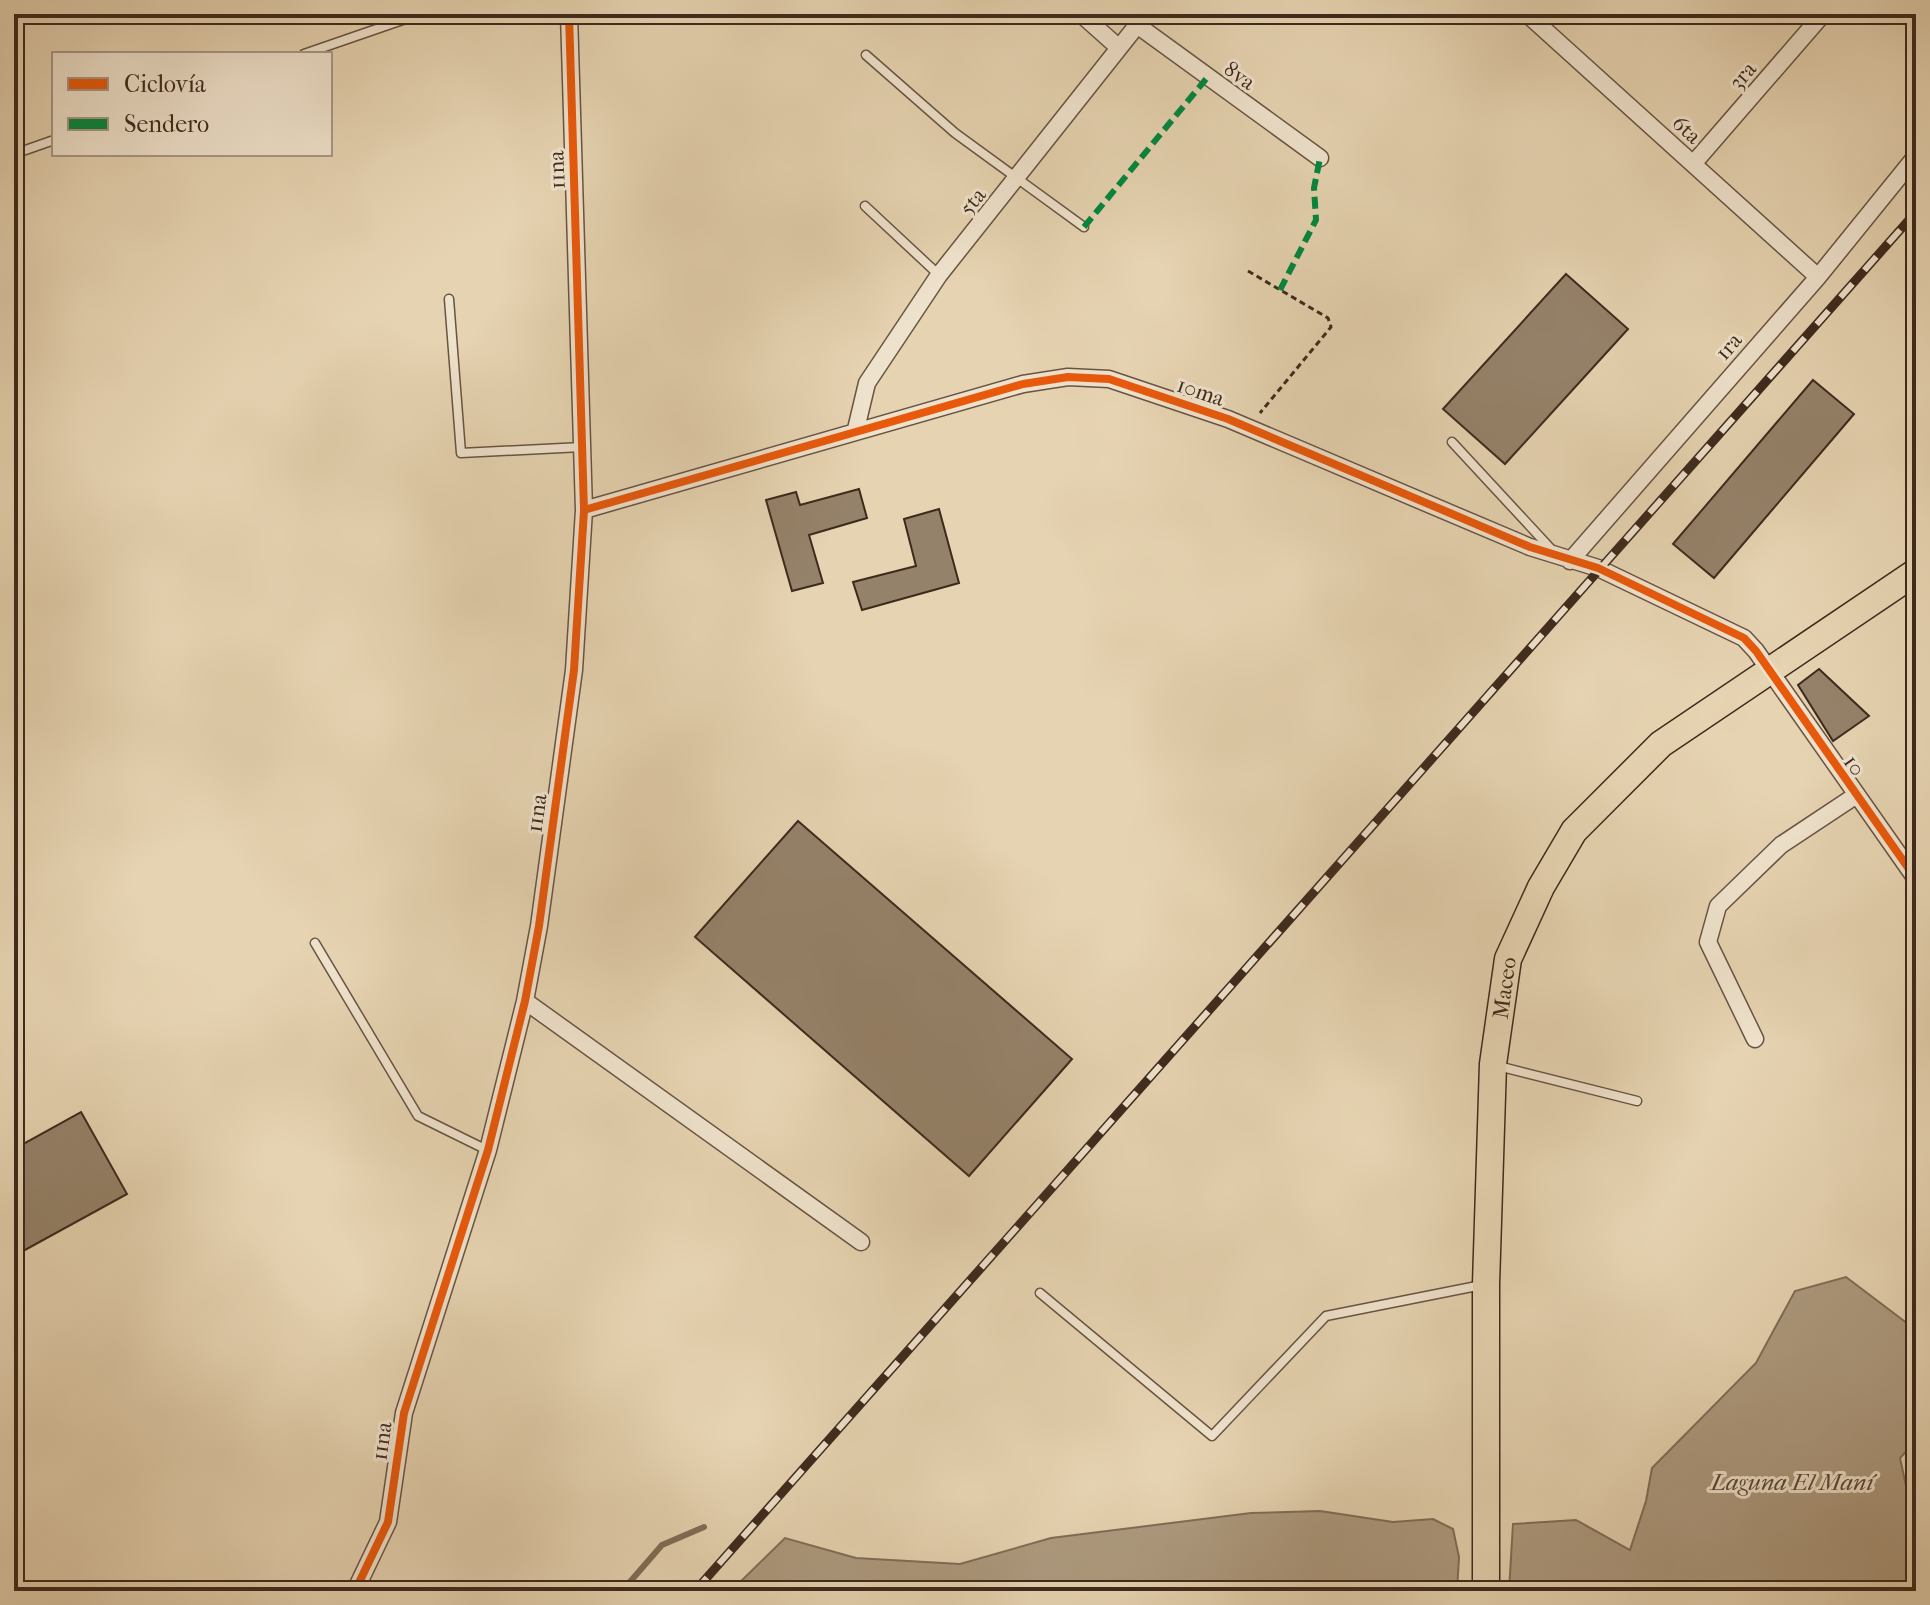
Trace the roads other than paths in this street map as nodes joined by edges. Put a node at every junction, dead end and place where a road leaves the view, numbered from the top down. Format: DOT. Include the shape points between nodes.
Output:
graph roads {
  1 [pos="420,14"];
  2 [pos="569,14"];
  3 [pos="1081,14"];
  4 [pos="1527,14"];
  5 [pos="1823,14"];
  6 [pos="1142,20"];
  7 [pos="1118,47"];
  8 [pos="310,52"];
  9 [pos="866,55"];
  10 [pos="52,141"];
  11 [pos="14,154"];
  12 [pos="1916,156"];
  13 [pos="1320,158"];
  14 [pos="1693,164"];
  15 [pos="1020,177"];
  16 [pos="865,206"];
  17 [pos="1084,227"];
  18 [pos="939,275"];
  19 [pos="1818,277"];
  20 [pos="449,299"];
  21 [pos="856,429"];
  22 [pos="1452,442"];
  23 [pos="582,447"];
  24 [pos="584,510"];
  25 [pos="1564,559"];
  26 [pos="1916,572"];
  27 [pos="1767,670"];
  28 [pos="1855,796"];
  29 [pos="1916,879"];
  30 [pos="315,943"];
  31 [pos="525,1001"];
  32 [pos="1755,1039"];
  33 [pos="1493,1064"];
  34 [pos="1637,1101"];
  35 [pos="488,1150"];
  36 [pos="861,1242"];
  37 [pos="1486,1284"];
  38 [pos="1040,1293"];
  39 [pos="355,1591"];
  40 [pos="1486,1591"];
  1 -- 8 [label="lane"];
  2 -- 23 [label="street, 11na"];
  3 -- 7 [label="street"];
  4 -- 14 [label="street, 6ta"];
  5 -- 14 [label="street, 3ra"];
  6 -- 7 [label="street, 5ta"];
  6 -- 13 [label="street, 8va"];
  7 -- 15 [label="street, 5ta"];
  9 -- 15 [label="lane" via="955,133"];
  10 -- 11 [label="lane"];
  12 -- 19 [label="street, 1ra"];
  14 -- 19 [label="street, 6ta"];
  15 -- 17 [label="lane"];
  15 -- 18 [label="street, 5ta"];
  16 -- 18 [label="lane"];
  18 -- 21 [label="street, 5ta" via="867,383"];
  19 -- 25 [label="street, 1ra"];
  20 -- 23 [label="lane" via="461,453"];
  21 -- 24 [label="street, 10ma"];
  21 -- 25 [label="street, 10ma" via="1023,384 1068,377 1109,379 1247,428"];
  22 -- 25 [label="lane"];
  23 -- 24 [label="street, 11na"];
  24 -- 31 [label="street, 11na" via="574,670"];
  25 -- 27 [label="street, 10ma" via="1598,568 1744,638"];
  26 -- 27 [label="main road, Maceo"];
  27 -- 28 [label="street, 10"];
  27 -- 33 [label="main road, Maceo" via="1661,744 1574,831 1508,959"];
  28 -- 29 [label="street, 10"];
  28 -- 32 [label="street" via="1781,845 1718,906 1708,942"];
  30 -- 35 [label="lane" via="418,1116"];
  31 -- 35 [label="street, 11na"];
  31 -- 36 [label="street"];
  33 -- 34 [label="lane"];
  33 -- 37 [label="main road, Maceo"];
  35 -- 39 [label="street, 11na" via="404,1413 388,1522"];
  37 -- 38 [label="lane" via="1326,1316 1212,1436"];
  37 -- 40 [label="main road, Maceo"];
}
